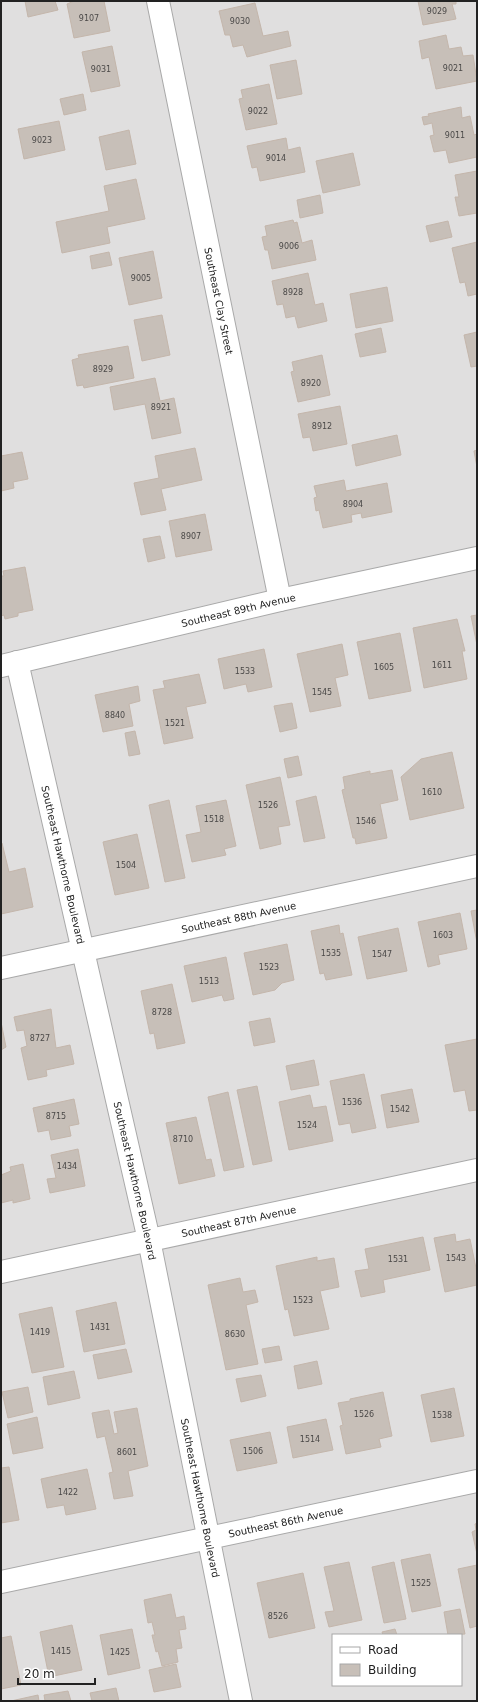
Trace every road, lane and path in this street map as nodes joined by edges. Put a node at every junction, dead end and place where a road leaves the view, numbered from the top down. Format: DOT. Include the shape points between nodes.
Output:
graph roads {
  1 [pos="158,1"];
  2 [pos="477,558"];
  3 [pos="280,600"];
  4 [pos="9,664"];
  5 [pos="477,866"];
  6 [pos="83,950"];
  7 [pos="1,968"];
  8 [pos="477,1170"];
  9 [pos="149,1240"];
  10 [pos="1,1272"];
  11 [pos="477,1481"];
  12 [pos="209,1538"];
  13 [pos="1,1582"];
  14 [pos="241,1701"];
  1 -- 3 [label="street, Southeast Clay Street"];
  2 -- 3 [label="street, Southeast 89th Avenue"];
  3 -- 4 [label="street, Southeast 89th Avenue"];
  4 -- 6 [label="street, Southeast Hawthorne Boulevard"];
  5 -- 6 [label="street, Southeast 88th Avenue"];
  6 -- 7 [label="street, Southeast 88th Avenue"];
  6 -- 9 [label="street, Southeast Hawthorne Boulevard"];
  8 -- 9 [label="street, Southeast 87th Avenue"];
  9 -- 10 [label="street, Southeast 87th Avenue"];
  9 -- 12 [label="street, Southeast Hawthorne Boulevard"];
  11 -- 12 [label="street, Southeast 86th Avenue"];
  12 -- 13 [label="street, Southeast 86th Avenue"];
  12 -- 14 [label="street, Southeast Hawthorne Boulevard"];
}
